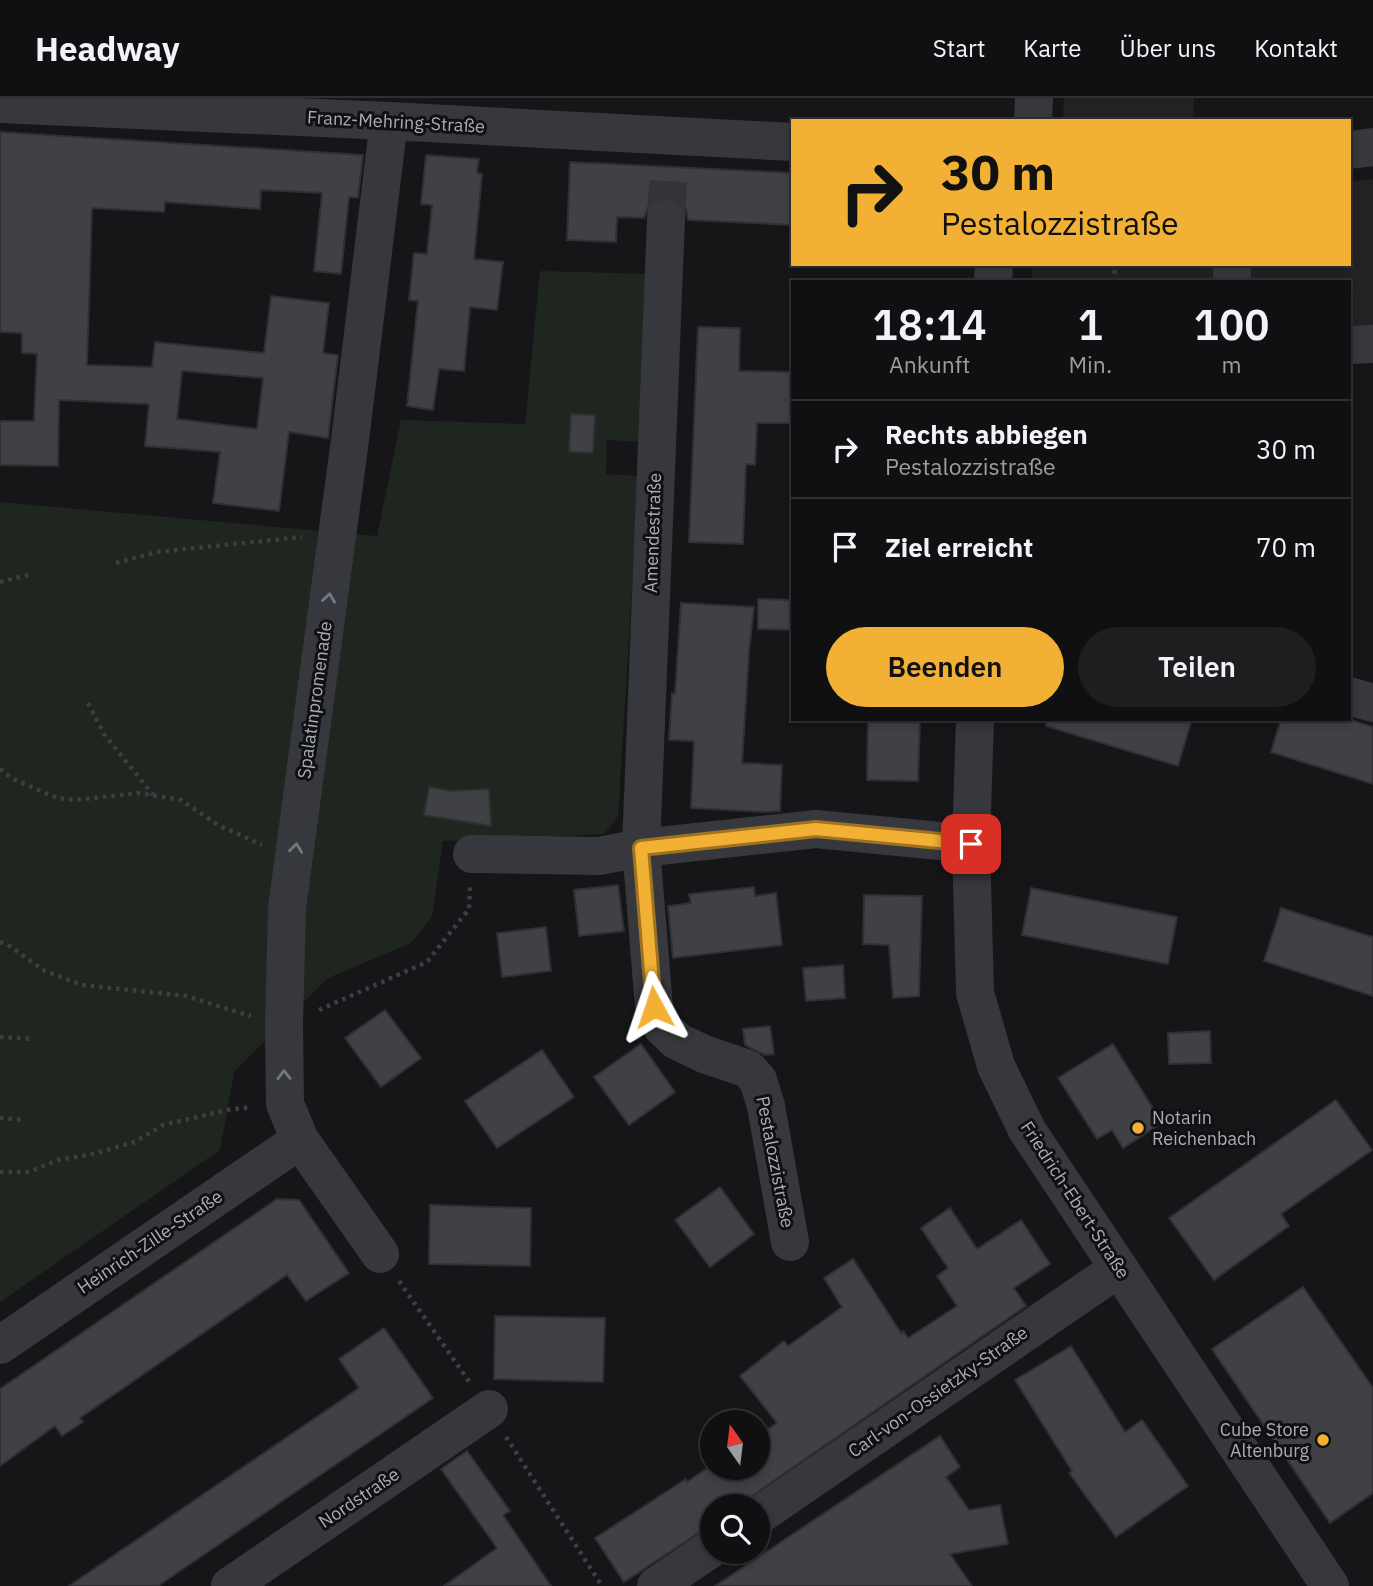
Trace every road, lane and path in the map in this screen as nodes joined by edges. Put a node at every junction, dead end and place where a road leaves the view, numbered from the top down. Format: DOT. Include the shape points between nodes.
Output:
graph roads {
  1 [pos="1034,98"];
  2 [pos="0,104"];
  3 [pos="1033,119"];
  4 [pos="389,121"];
  5 [pos="791,142"];
  6 [pos="1373,147"];
  7 [pos="1351,150"];
  8 [pos="666,219"];
  9 [pos="1373,344"];
  10 [pos="1351,345"];
  11 [pos="338,532"];
  12 [pos="116,564"];
  13 [pos="32,574"];
  14 [pos="0,582"];
  15 [pos="1351,697"];
  16 [pos="88,703"];
  17 [pos="1373,703"];
  18 [pos="975,721"];
  19 [pos="0,769"];
  20 [pos="153,795"];
  21 [pos="971,844"];
  22 [pos="268,848"];
  23 [pos="641,848"];
  24 [pos="472,855"];
  25 [pos="0,942"];
  26 [pos="284,1025"];
  27 [pos="0,1037"];
  28 [pos="34,1040"];
  29 [pos="285,1104"];
  30 [pos="0,1118"];
  31 [pos="22,1121"];
  32 [pos="300,1140"];
  33 [pos="0,1172"];
  34 [pos="790,1242"];
  35 [pos="380,1254"];
  36 [pos="1119,1268"];
  37 [pos="0,1345"];
  38 [pos="489,1409"];
  39 [pos="770,1508"];
  40 [pos="700,1556"];
  41 [pos="230,1586"];
  42 [pos="656,1586"];
  43 [pos="1330,1586"];
  1 -- 3 [label="street"];
  2 -- 4 [label="street, Franz-Mehring-Straße"];
  4 -- 5 [label="street, Franz-Mehring-Straße" via="669,151"];
  4 -- 11 [label="street, Spalatinpromenade"];
  6 -- 7 [label="street"];
  8 -- 23 [label="street, Amendestraße"];
  9 -- 10 [label="street"];
  11 -- 12 [label="path" via="158,552"];
  26 -- 11 [label="street, Spalatinpromenade, one-way" via="287,908"];
  13 -- 14 [label="path"];
  15 -- 17 [label="street"];
  16 -- 20 [label="path" via="104,734"];
  18 -- 21 [label="street, Friedrich-Ebert-Straße"];
  19 -- 20 [label="path" via="57,798"];
  20 -- 22 [label="path" via="181,800 218,825"];
  21 -- 23 [label="street" via="816,829"];
  21 -- 36 [label="street, Friedrich-Ebert-Straße" via="975,993 996,1066 1027,1130"];
  23 -- 24 [label="street" via="599,856"];
  23 -- 34 [label="street, Pestalozzistraße" via="654,1007 662,1027 677,1041 748,1069 758,1080"];
  24 -- 26 [label="path" via="469,909 427,962"];
  25 -- 26 [label="path" via="45,971 82,985 186,996"];
  29 -- 26 [label="street, Spalatinpromenade, one-way"];
  27 -- 28 [label="path"];
  29 -- 32 [label="street, Spalatinpromenade"];
  29 -- 33 [label="path" via="227,1110 163,1125 135,1142 58,1160 29,1172"];
  30 -- 31 [label="path"];
  32 -- 35 [label="street, Spalatinpromenade"];
  32 -- 37 [label="street, Heinrich-Zille-Straße"];
  36 -- 39 [label="street, Carl-von-Ossietzky-Straße"];
  36 -- 43 [label="street, Friedrich-Ebert-Straße"];
  38 -- 41 [label="street, Nordstraße"];
  40 -- 42 [label="street"];
}
